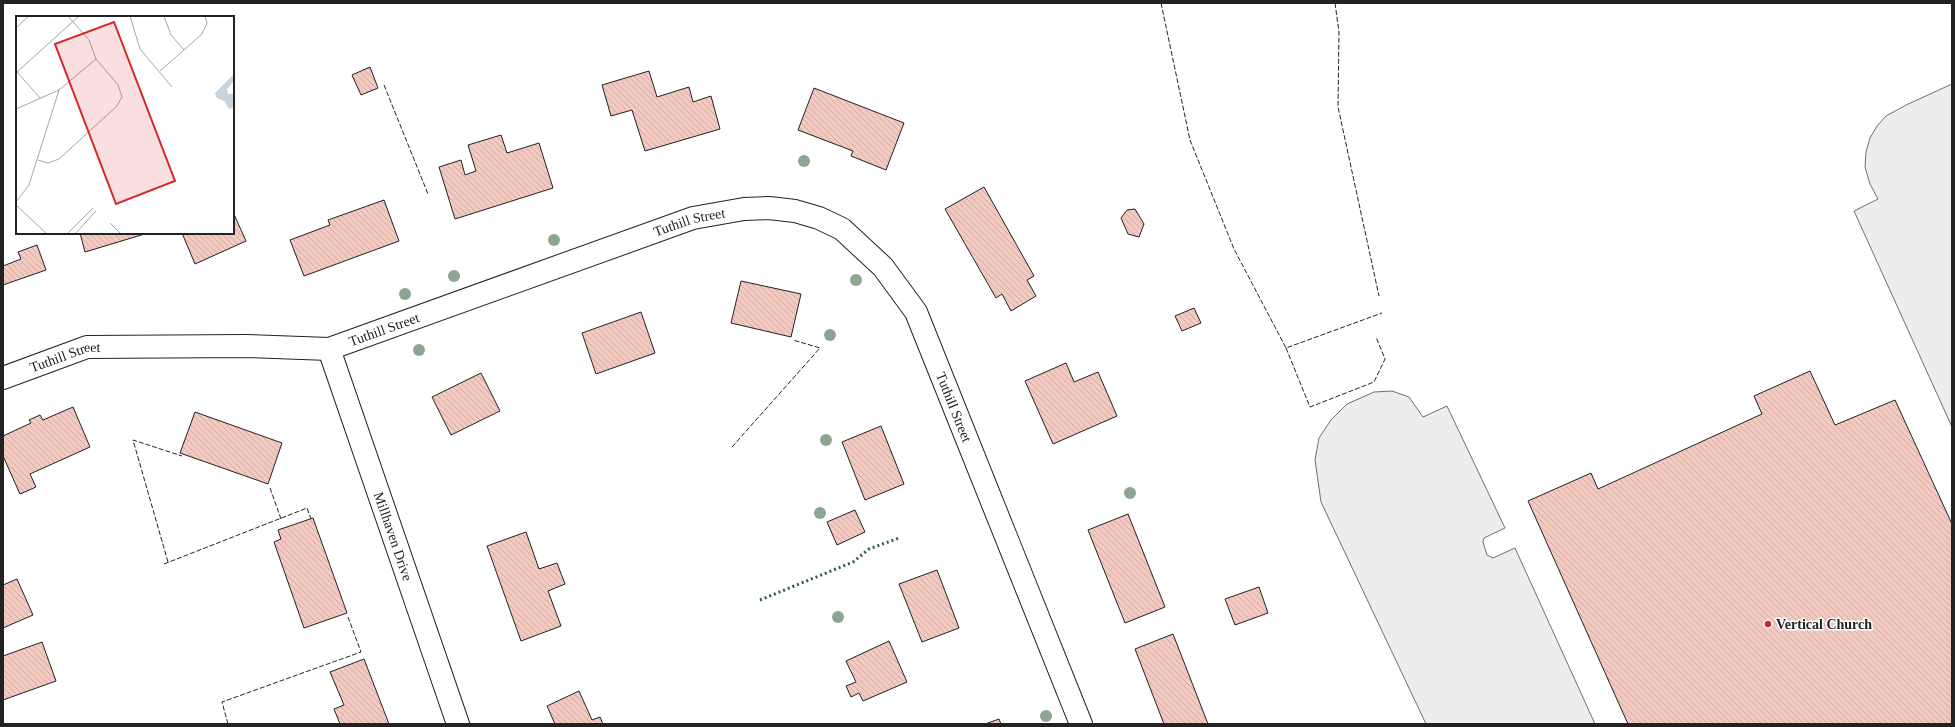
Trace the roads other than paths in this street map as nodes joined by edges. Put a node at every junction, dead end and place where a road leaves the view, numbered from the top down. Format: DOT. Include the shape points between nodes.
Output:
graph roads {
  1 [pos="329,349"];
  2 [pos="3,378"];
  3 [pos="458,724"];
  4 [pos="1081,724"];
  1 -- 2 [label="street, Tuthill Street" via="246,346 87,347"];
  1 -- 3 [label="street, Millhaven Drive"];
  1 -- 4 [label="street, Tuthill Street" via="693,218 769,208 819,218 842,229 883,266 916,312"];
}
